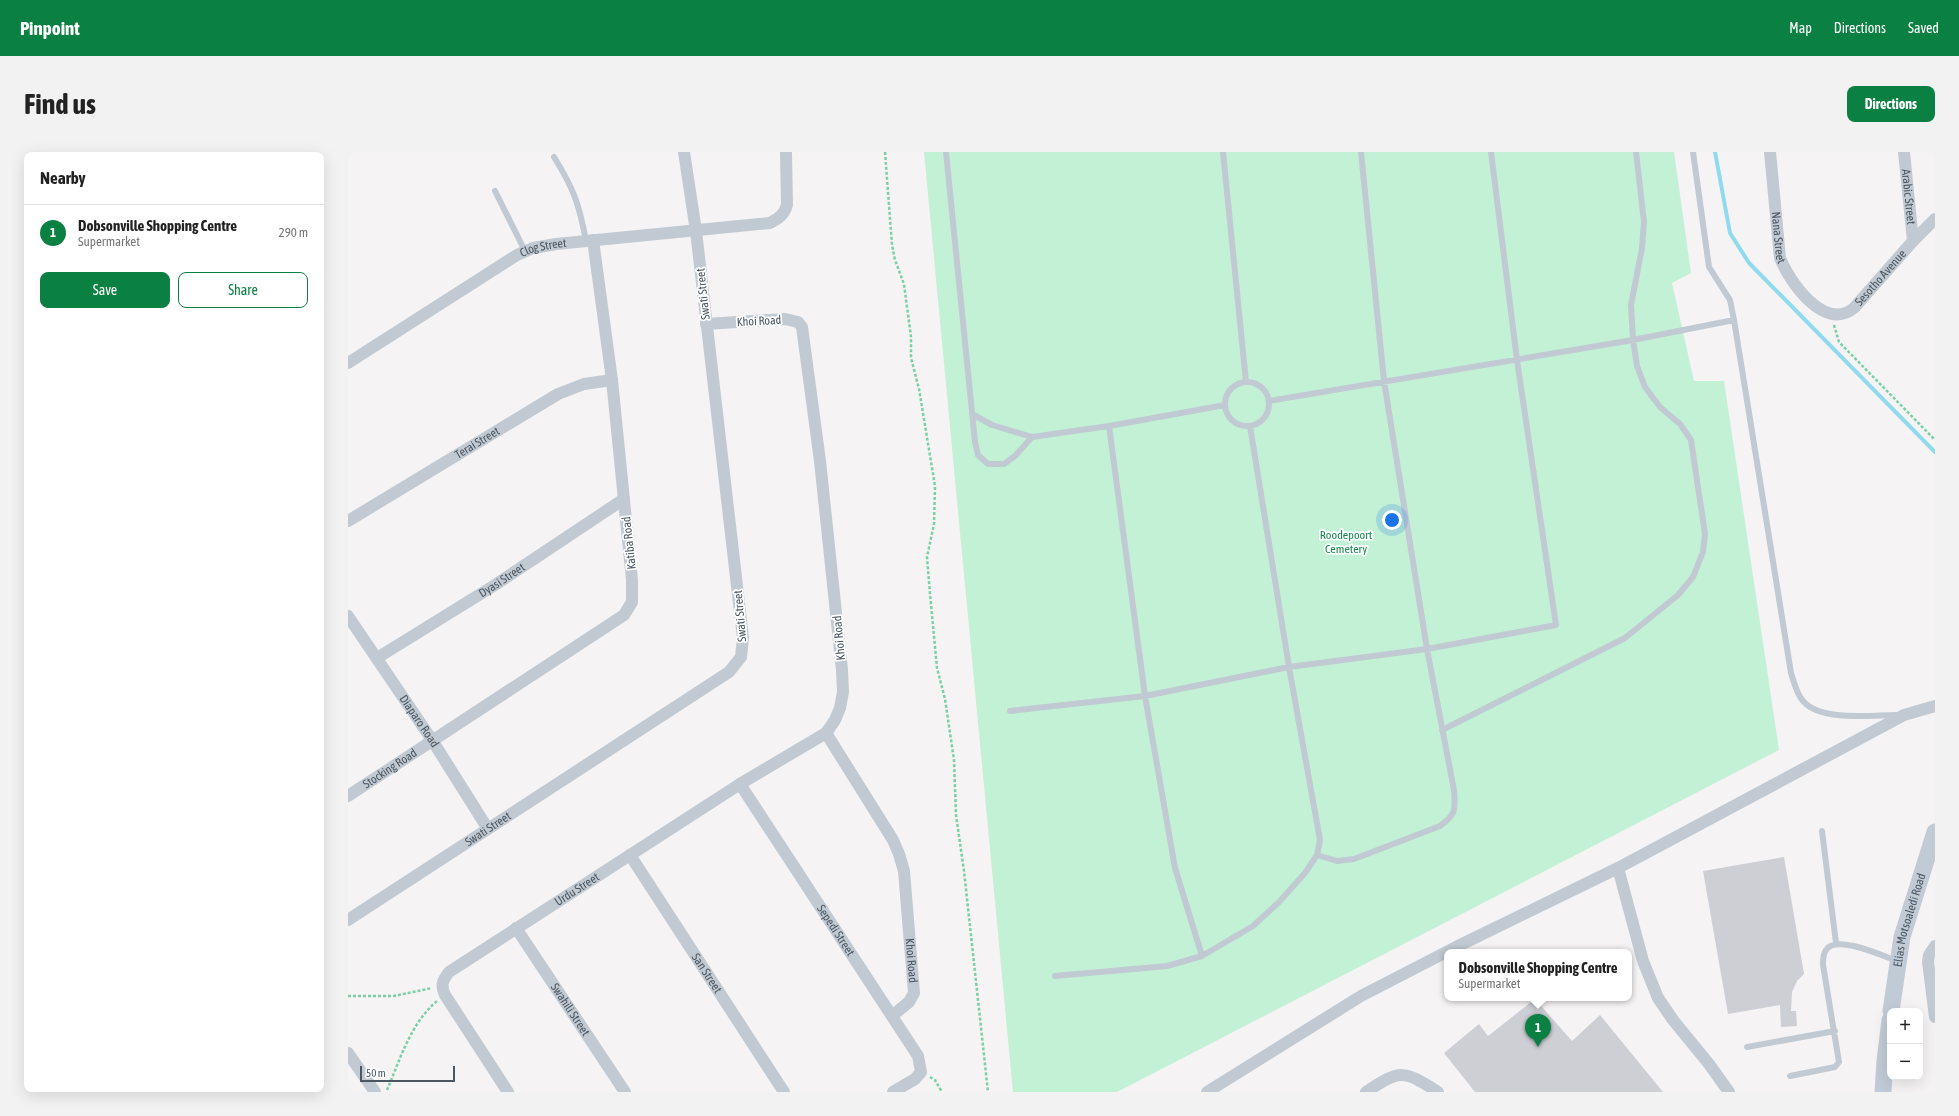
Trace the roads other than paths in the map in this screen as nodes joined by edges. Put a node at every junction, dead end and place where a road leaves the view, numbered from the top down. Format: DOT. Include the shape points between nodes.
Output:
graph roads {
  1 [pos="684,152"];
  2 [pos="786,152"];
  3 [pos="946,152"];
  4 [pos="1223,152"];
  5 [pos="1361,152"];
  6 [pos="1491,152"];
  7 [pos="1636,152"];
  8 [pos="1693,152"];
  9 [pos="1770,152"];
  10 [pos="1904,152"];
  11 [pos="554,157"];
  12 [pos="495,191"];
  13 [pos="1935,219"];
  14 [pos="696,231"];
  15 [pos="590,241"];
  16 [pos="1914,241"];
  17 [pos="525,251"];
  18 [pos="1832,315"];
  19 [pos="1734,320"];
  20 [pos="706,324"];
  21 [pos="1632,340"];
  22 [pos="1517,360"];
  23 [pos="348,363"];
  24 [pos="612,380"];
  25 [pos="1384,381"];
  26 [pos="1246,382"];
  27 [pos="1269,401"];
  28 [pos="1225,405"];
  29 [pos="972,414"];
  30 [pos="1109,426"];
  31 [pos="1250,426"];
  32 [pos="1032,437"];
  33 [pos="624,499"];
  34 [pos="348,521"];
  35 [pos="348,616"];
  36 [pos="1427,648"];
  37 [pos="377,658"];
  38 [pos="1289,667"];
  39 [pos="1145,696"];
  40 [pos="1935,706"];
  41 [pos="1010,712"];
  42 [pos="1904,715"];
  43 [pos="1442,730"];
  44 [pos="826,733"];
  45 [pos="432,740"];
  46 [pos="740,784"];
  47 [pos="348,796"];
  48 [pos="488,829"];
  49 [pos="1822,832"];
  50 [pos="1935,832"];
  51 [pos="630,855"];
  52 [pos="1316,855"];
  53 [pos="1618,868"];
  54 [pos="348,920"];
  55 [pos="516,928"];
  56 [pos="1836,944"];
  57 [pos="1935,946"];
  58 [pos="1452,949"];
  59 [pos="1444,953"];
  60 [pos="1202,956"];
  61 [pos="1899,962"];
  62 [pos="1055,976"];
  63 [pos="1891,1008"];
  64 [pos="892,1016"];
  65 [pos="1935,1017"];
  66 [pos="1835,1031"];
  67 [pos="1887,1040"];
  68 [pos="1747,1047"];
  69 [pos="348,1053"];
  70 [pos="1790,1076"];
  71 [pos="375,1092"];
  72 [pos="508,1092"];
  73 [pos="625,1092"];
  74 [pos="784,1092"];
  75 [pos="893,1092"];
  76 [pos="1207,1092"];
  77 [pos="1366,1092"];
  78 [pos="1438,1092"];
  79 [pos="1729,1092"];
  80 [pos="1883,1092"];
  1 -- 14 [label="street, Swati Street"];
  2 -- 14 [label="street, Clog Street" via="787,205 780,218 770,223"];
  3 -- 29 [label="lane"];
  4 -- 26 [label="lane"];
  5 -- 25 [label="lane"];
  6 -- 22 [label="lane"];
  7 -- 21 [label="lane" via="1644,222 1642,248 1631,305"];
  8 -- 19 [label="lane" via="1709,267 1730,300"];
  9 -- 18 [label="street, Nana Street" via="1780,258 1794,284 1819,309"];
  10 -- 16 [label="street, Arabic Street"];
  11 -- 15 [label="lane" via="571,185"];
  12 -- 17 [label="lane"];
  13 -- 16 [label="street, Sesotho Avenue"];
  14 -- 15 [label="street, Clog Street"];
  14 -- 20 [label="street, Swati Street"];
  15 -- 17 [label="street, Clog Street" via="544,245"];
  15 -- 24 [label="street, Katiba Road"];
  16 -- 18 [label="street, Sesotho Avenue" via="1854,308 1845,314"];
  17 -- 23 [label="street, Clog Street"];
  19 -- 21 [label="lane"];
  19 -- 42 [label="lane" via="1791,673 1796,690 1803,701 1827,714"];
  20 -- 44 [label="street, Khoi Road" via="785,319 798,322 802,327 820,461 842,670 843,692 840,708"];
  20 -- 48 [label="street, Swati Street" via="743,638 741,657 729,672"];
  21 -- 22 [label="lane"];
  21 -- 43 [label="lane" via="1637,366 1645,387 1660,407 1680,424 1691,440 1705,534 1693,577 1678,596 1625,638"];
  22 -- 25 [label="lane"];
  22 -- 36 [label="lane" via="1556,625"];
  24 -- 33 [label="street, Katiba Road"];
  24 -- 34 [label="street, Terai Street" via="584,384 558,394"];
  25 -- 27 [label="lane"];
  25 -- 36 [label="lane"];
  26 -- 27 [label="lane" via="1264,390"];
  26 -- 28 [label="lane" via="1229,392"];
  27 -- 31 [label="lane" via="1262,420"];
  28 -- 30 [label="lane"];
  28 -- 31 [label="lane" via="1231,418 1243,426"];
  29 -- 32 [label="lane" via="999,427"];
  29 -- 32 [label="lane" via="978,455 988,464 1004,464"];
  30 -- 32 [label="lane"];
  30 -- 39 [label="lane"];
  31 -- 38 [label="lane"];
  33 -- 37 [label="street, Dyasi Street"];
  33 -- 45 [label="street, Katiba Road" via="632,580 630,608 624,615"];
  35 -- 37 [label="street, Diaparo Road"];
  36 -- 38 [label="lane"];
  36 -- 43 [label="lane"];
  37 -- 45 [label="street, Diaparo Road"];
  38 -- 39 [label="lane"];
  38 -- 52 [label="lane" via="1320,840"];
  39 -- 41 [label="lane"];
  39 -- 60 [label="lane" via="1175,868"];
  40 -- 42 [label="street"];
  42 -- 53 [label="street"];
  43 -- 52 [label="lane" via="1454,790 1455,806 1451,818 1440,826 1354,859 1337,862"];
  44 -- 46 [label="street, Urdu Street"];
  44 -- 64 [label="street, Khoi Road" via="893,840 904,871 914,993 909,1002"];
  45 -- 47 [label="street, Stocking Road"];
  45 -- 48 [label="street, Diaparo Road"];
  46 -- 51 [label="street, Urdu Street"];
  46 -- 64 [label="street, Sepedi Street"];
  48 -- 54 [label="street, Swati Street"];
  49 -- 56 [label="lane"];
  50 -- 61 [label="main road, Elias Motsoaledi Road" via="1902,937"];
  51 -- 55 [label="street, Urdu Street"];
  51 -- 74 [label="street, San Street"];
  52 -- 60 [label="lane" via="1294,886 1253,926"];
  53 -- 58 [label="street"];
  53 -- 79 [label="street" via="1642,961 1658,998"];
  55 -- 72 [label="street, Urdu Street" via="449,972 443,979 444,990"];
  55 -- 73 [label="street, Swahili Street"];
  56 -- 61 [label="lane" via="1849,945"];
  56 -- 66 [label="lane" via="1825,950 1823,965"];
  57 -- 65 [label="street" via="1928,962"];
  59 -- 76 [label="street" via="1361,996"];
  60 -- 62 [label="lane" via="1167,966"];
  61 -- 63 [label="main road, Elias Motsoaledi Road"];
  64 -- 75 [label="street, Sepedi Street" via="918,1056 918,1075"];
  66 -- 68 [label="lane"];
  66 -- 70 [label="lane" via="1840,1059 1838,1064 1835,1067"];
  67 -- 80 [label="main road"];
  69 -- 71 [label="street"];
  77 -- 78 [label="street" via="1389,1077 1399,1075 1414,1078"];
}
